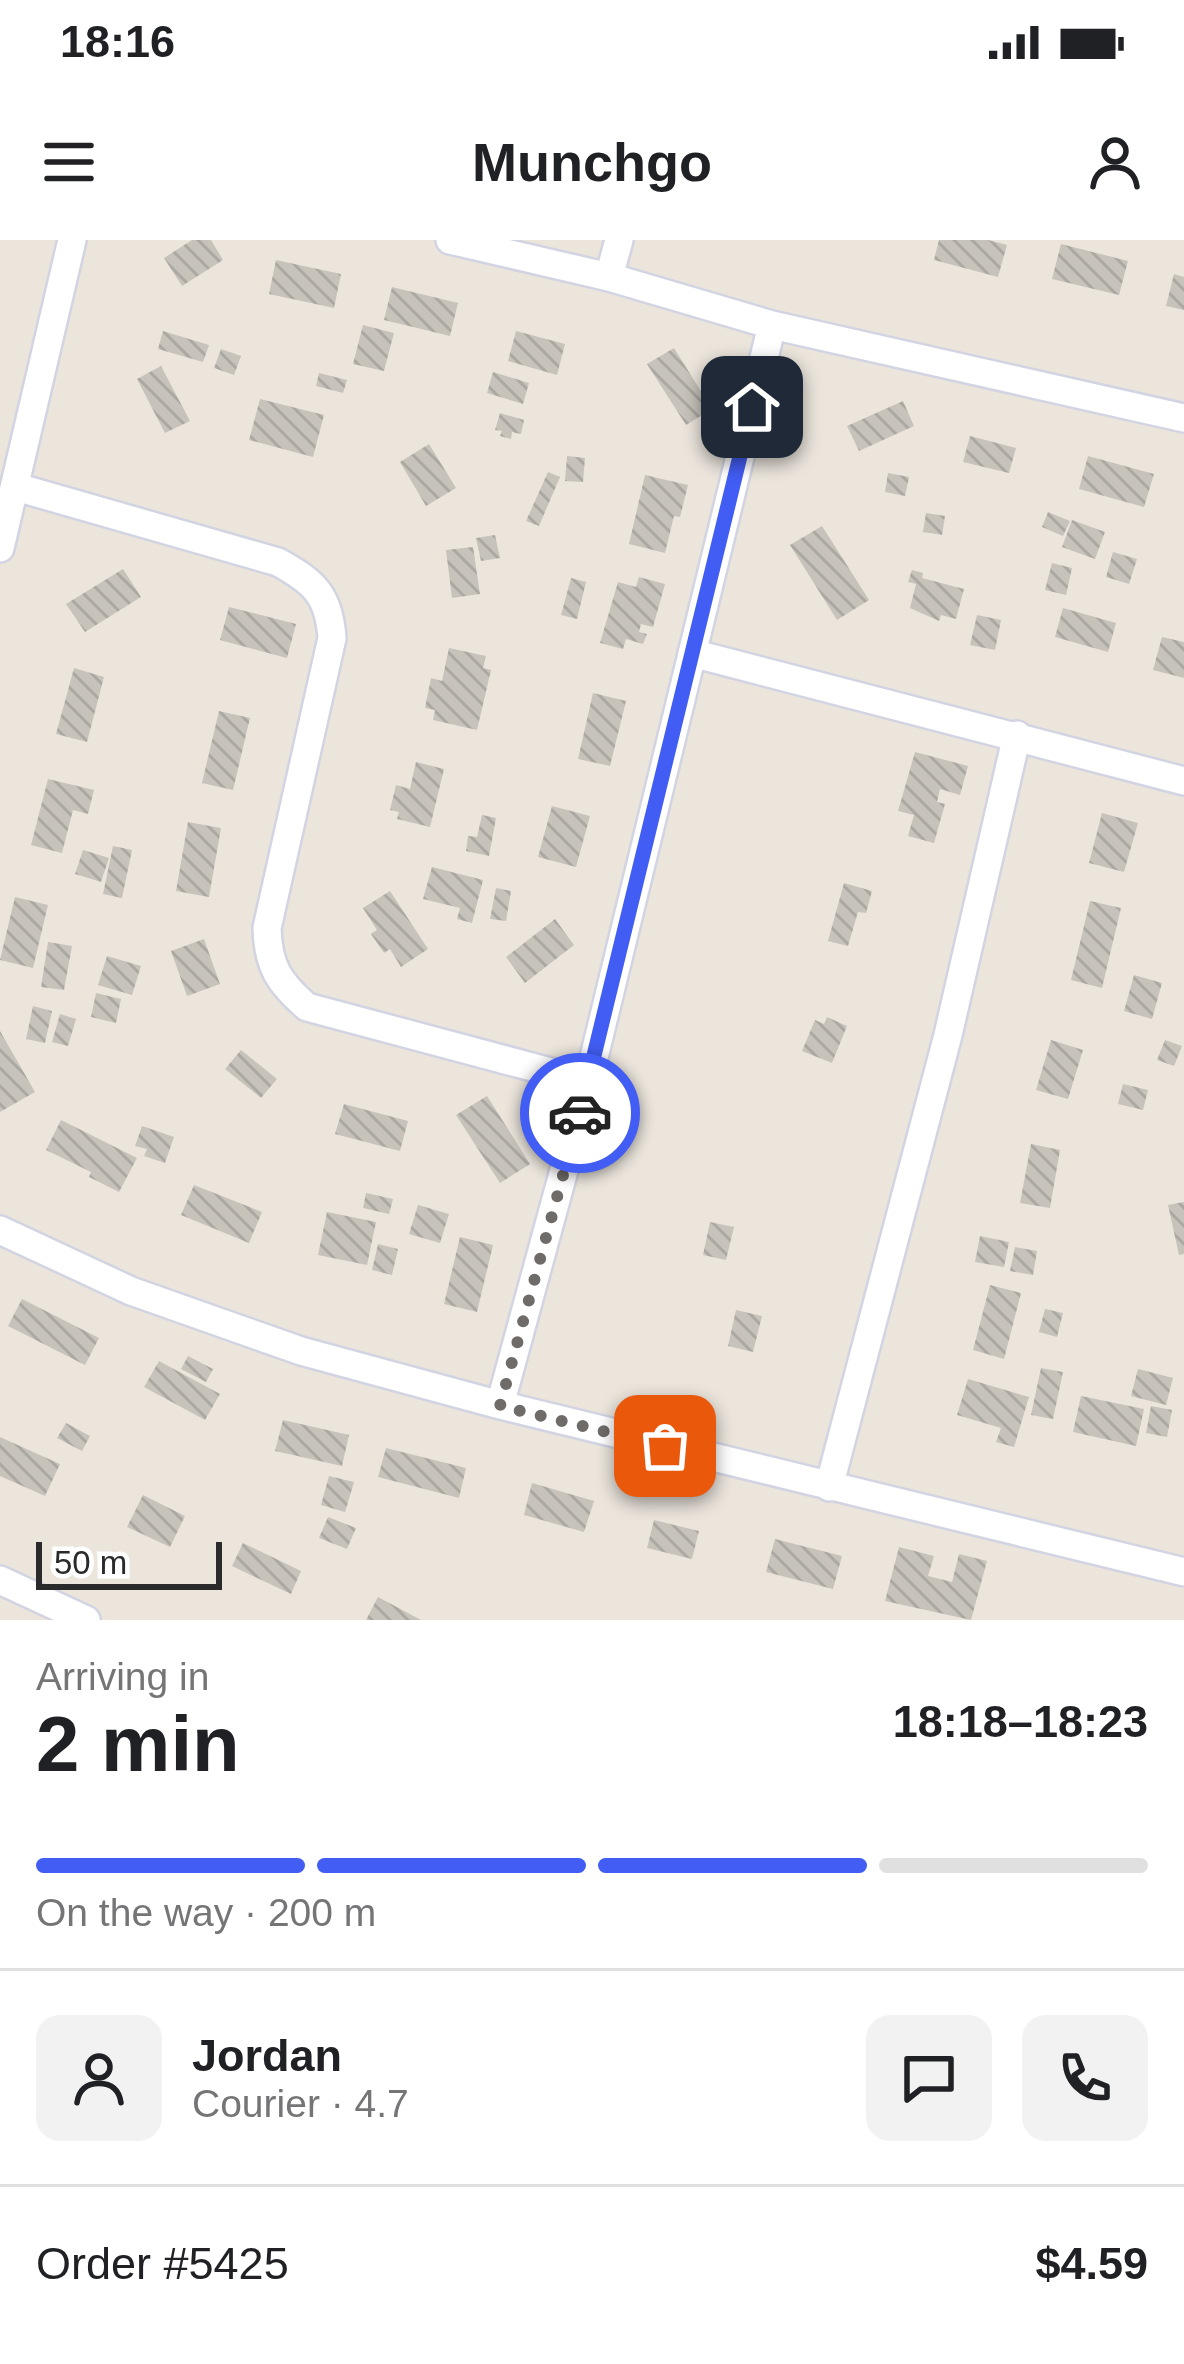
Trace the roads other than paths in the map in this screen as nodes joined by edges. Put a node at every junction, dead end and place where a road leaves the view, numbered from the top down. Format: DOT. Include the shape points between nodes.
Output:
graph roads {
  1 [pos="72,240"];
  2 [pos="450,240"];
  3 [pos="619,240"];
  4 [pos="609,277"];
  5 [pos="772,325"];
  6 [pos="1184,418"];
  7 [pos="16,487"];
  8 [pos="0,548"];
  9 [pos="692,653"];
  10 [pos="1018,735"];
  11 [pos="1184,781"];
  12 [pos="588,1082"];
  13 [pos="0,1230"];
  14 [pos="500,1406"];
  15 [pos="829,1487"];
  16 [pos="1184,1572"];
  17 [pos="0,1580"];
  18 [pos="86,1620"];
  1 -- 7 [label="street"];
  2 -- 4 [label="street"];
  3 -- 4 [label="street"];
  4 -- 5 [label="street"];
  5 -- 6 [label="street"];
  5 -- 9 [label="street"];
  7 -- 8 [label="street"];
  7 -- 12 [label="street" via="278,562 322,592 332,638 267,928 268,956 282,986 307,1007"];
  9 -- 10 [label="street"];
  9 -- 12 [label="street"];
  10 -- 11 [label="street"];
  10 -- 15 [label="street"];
  12 -- 14 [label="street"];
  13 -- 14 [label="street" via="217,1324"];
  14 -- 15 [label="street"];
  15 -- 16 [label="street"];
  17 -- 18 [label="street"];
}
